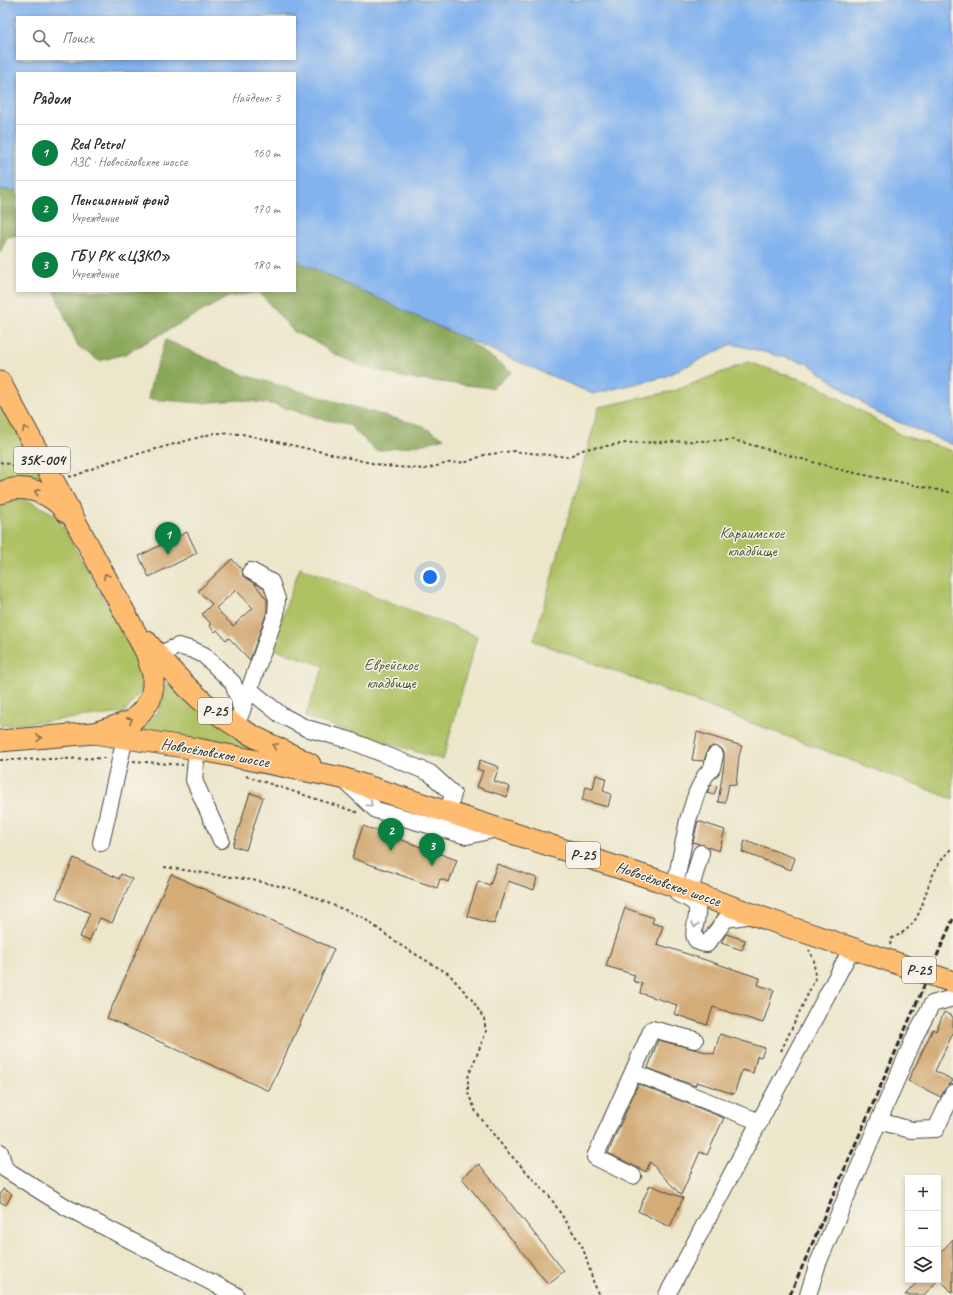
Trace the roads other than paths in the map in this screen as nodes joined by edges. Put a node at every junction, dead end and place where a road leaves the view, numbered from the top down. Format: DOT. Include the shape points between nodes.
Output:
graph roads {
  1 [pos="0,382"];
  2 [pos="0,493"];
  3 [pos="85,536"];
  4 [pos="251,571"];
  5 [pos="124,610"];
  6 [pos="158,655"];
  7 [pos="250,690"];
  8 [pos="239,719"];
  9 [pos="94,733"];
  10 [pos="125,738"];
  11 [pos="0,741"];
  12 [pos="716,755"];
  13 [pos="196,758"];
  14 [pos="339,777"];
  15 [pos="448,812"];
  16 [pos="501,828"];
  17 [pos="222,840"];
  18 [pos="101,843"];
  19 [pos="701,853"];
  20 [pos="674,886"];
  21 [pos="754,915"];
  22 [pos="852,948"];
  23 [pos="953,982"];
  24 [pos="953,998"];
  25 [pos="695,1040"];
  26 [pos="633,1072"];
  27 [pos="953,1093"];
  28 [pos="879,1120"];
  29 [pos="760,1122"];
  30 [pos="0,1152"];
  31 [pos="3,1174"];
  32 [pos="633,1176"];
  33 [pos="226,1293"];
  34 [pos="667,1295"];
  35 [pos="808,1295"];
  3 -- 1 [label="main road, 35К-004, one-way"];
  3 -- 2 [label="main road, 35К-004, one-way" via="65,509 41,493 18,488"];
  5 -- 3 [label="main road, 35К-004, one-way"];
  4 -- 7 [label="street" via="271,582 277,599 276,614"];
  5 -- 6 [label="main road, Новосёловское шоссе / Р-25"];
  9 -- 5 [label="main road, 35К-004, one-way" via="132,721 146,706 153,687 153,674 146,652"];
  6 -- 8 [label="main road, Новосёловское шоссе / Р-25" via="206,705"];
  6 -- 8 [label="street" via="178,646 204,655 233,683"];
  7 -- 8 [label="street"];
  7 -- 15 [label="street" via="282,716 306,728 349,740 430,773 453,794"];
  14 -- 8 [label="main road, Новосёловское шоссе / Р-25, one-way"];
  9 -- 10 [label="main road, Новосёловское шоссе / Р-25"];
  11 -- 9 [label="main road, 35К-004, one-way"];
  10 -- 13 [label="main road, Новосёловское шоссе / Р-25"];
  10 -- 18 [label="street"];
  12 -- 20 [label="street" via="688,820"];
  13 -- 14 [label="main road, Новосёловское шоссе / Р-25"];
  13 -- 17 [label="street" via="194,780"];
  14 -- 15 [label="main road, Новосёловское шоссе / Р-25"];
  14 -- 16 [label="street, one-way" via="376,810 467,836"];
  15 -- 16 [label="main road, Новосёловское шоссе / Р-25"];
  16 -- 20 [label="main road, Новосёловское шоссе / Р-25"];
  19 -- 20 [label="street"];
  20 -- 21 [label="main road, Новосёловское шоссе / Р-25"];
  20 -- 21 [label="street, one-way" via="667,888 694,902 698,911 694,933 700,943 707,944 711,941 726,919"];
  21 -- 22 [label="main road, Новосёловское шоссе / Р-25"];
  22 -- 23 [label="main road, Новосёловское шоссе / Р-25"];
  22 -- 29 [label="street"];
  24 -- 28 [label="street" via="932,1004 916,1034"];
  25 -- 26 [label="street" via="652,1029"];
  26 -- 29 [label="street"];
  26 -- 32 [label="street" via="595,1158"];
  27 -- 28 [label="street" via="936,1129 911,1130"];
  28 -- 35 [label="street" via="818,1263"];
  29 -- 34 [label="street"];
  30 -- 31 [label="street"];
  31 -- 33 [label="street"];
}
